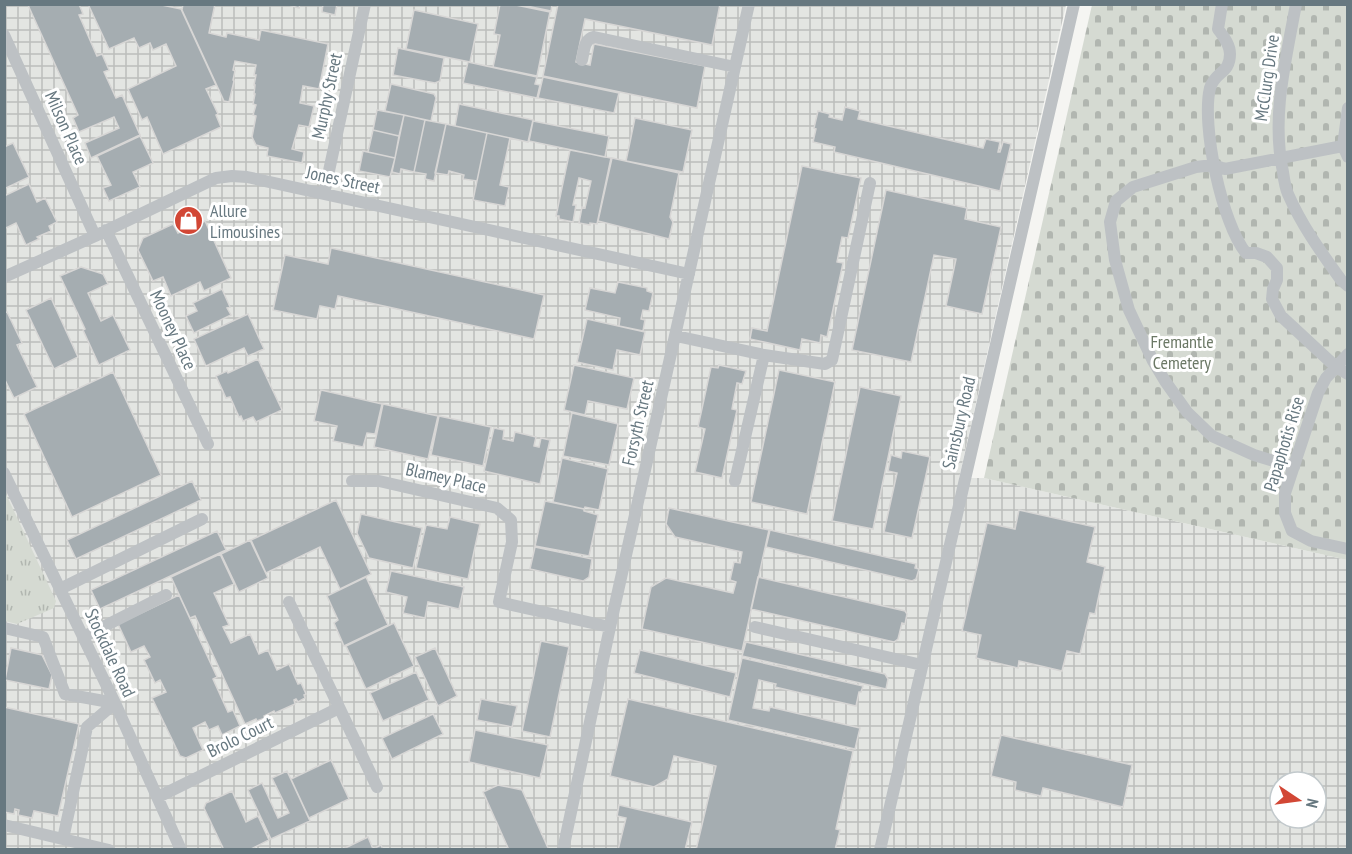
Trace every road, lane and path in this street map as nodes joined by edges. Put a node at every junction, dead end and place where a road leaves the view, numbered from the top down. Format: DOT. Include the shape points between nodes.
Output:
graph roads {
  1 [pos="365,4"];
  2 [pos="749,4"];
  3 [pos="1074,4"];
  4 [pos="1222,4"];
  5 [pos="1296,4"];
  6 [pos="4,35"];
  7 [pos="582,60"];
  8 [pos="735,67"];
  9 [pos="1347,108"];
  10 [pos="1346,149"];
  11 [pos="1280,157"];
  12 [pos="1213,165"];
  13 [pos="870,183"];
  14 [pos="324,194"];
  15 [pos="101,233"];
  16 [pos="689,274"];
  17 [pos="4,277"];
  18 [pos="1347,286"];
  19 [pos="676,336"];
  20 [pos="1347,354"];
  21 [pos="764,355"];
  22 [pos="1336,368"];
  23 [pos="1347,375"];
  24 [pos="208,444"];
  25 [pos="1294,467"];
  26 [pos="4,473"];
  27 [pos="352,481"];
  28 [pos="735,481"];
  29 [pos="202,519"];
  30 [pos="1347,549"];
  31 [pos="60,589"];
  32 [pos="166,595"];
  33 [pos="289,602"];
  34 [pos="610,627"];
  35 [pos="755,627"];
  36 [pos="4,628"];
  37 [pos="83,637"];
  38 [pos="922,664"];
  39 [pos="115,703"];
  40 [pos="339,708"];
  41 [pos="377,787"];
  42 [pos="158,798"];
  43 [pos="4,825"];
  44 [pos="63,839"];
  45 [pos="109,849"];
  46 [pos="181,849"];
  47 [pos="563,849"];
  48 [pos="880,849"];
  1 -- 14 [label="street, Murphy Street"];
  2 -- 8 [label="street, Forsyth Street"];
  3 -- 38 [label="street, Sainsbury Road"];
  4 -- 12 [label="street" via="1218,29 1230,51 1228,66 1210,89 1208,116"];
  5 -- 11 [label="street, McClurg Drive" via="1281,86"];
  6 -- 15 [label="street, Milson Place"];
  7 -- 8 [label="street" via="587,42 594,38"];
  8 -- 16 [label="street, Forsyth Street"];
  9 -- 10 [label="street"];
  10 -- 11 [label="street"];
  11 -- 12 [label="street" via="1225,169"];
  11 -- 18 [label="street, McClurg Drive" via="1287,192 1309,235"];
  12 -- 22 [label="street" via="1239,245 1246,253 1268,257 1277,268 1272,299 1281,316"];
  12 -- 25 [label="street" via="1132,187 1116,201 1110,222 1115,260 1129,310 1153,361 1187,412 1212,436"];
  13 -- 21 [label="street" via="832,360 825,364"];
  14 -- 15 [label="street, Jones Street" via="247,177 216,178"];
  14 -- 16 [label="street, Jones Street"];
  15 -- 17 [label="street, Jones Street"];
  15 -- 24 [label="street, Mooney Place"];
  16 -- 19 [label="street, Forsyth Street"];
  19 -- 21 [label="street"];
  19 -- 34 [label="street, Forsyth Street"];
  20 -- 22 [label="street, Papaphotis Rise"];
  21 -- 28 [label="street"];
  22 -- 23 [label="street"];
  22 -- 25 [label="street, Papaphotis Rise" via="1318,393"];
  25 -- 30 [label="street, Papaphotis Rise" via="1285,493 1285,513 1292,531 1311,541"];
  26 -- 31 [label="street, Stockdale Road"];
  27 -- 34 [label="street, Blamey Place" via="379,481 497,508 511,520 512,542 499,602"];
  29 -- 31 [label="street"];
  31 -- 37 [label="street, Stockdale Road"];
  32 -- 37 [label="street"];
  33 -- 40 [label="street"];
  34 -- 47 [label="street, Forsyth Street"];
  35 -- 38 [label="street"];
  36 -- 39 [label="street" via="42,637 65,694"];
  37 -- 39 [label="street, Stockdale Road"];
  38 -- 48 [label="street, Sainsbury Road"];
  39 -- 42 [label="street, Stockdale Road"];
  39 -- 44 [label="street" via="87,728"];
  40 -- 41 [label="street"];
  40 -- 42 [label="street, Brolo Court"];
  42 -- 46 [label="street, Stockdale Road"];
  43 -- 44 [label="street"];
  44 -- 45 [label="street"];
}
